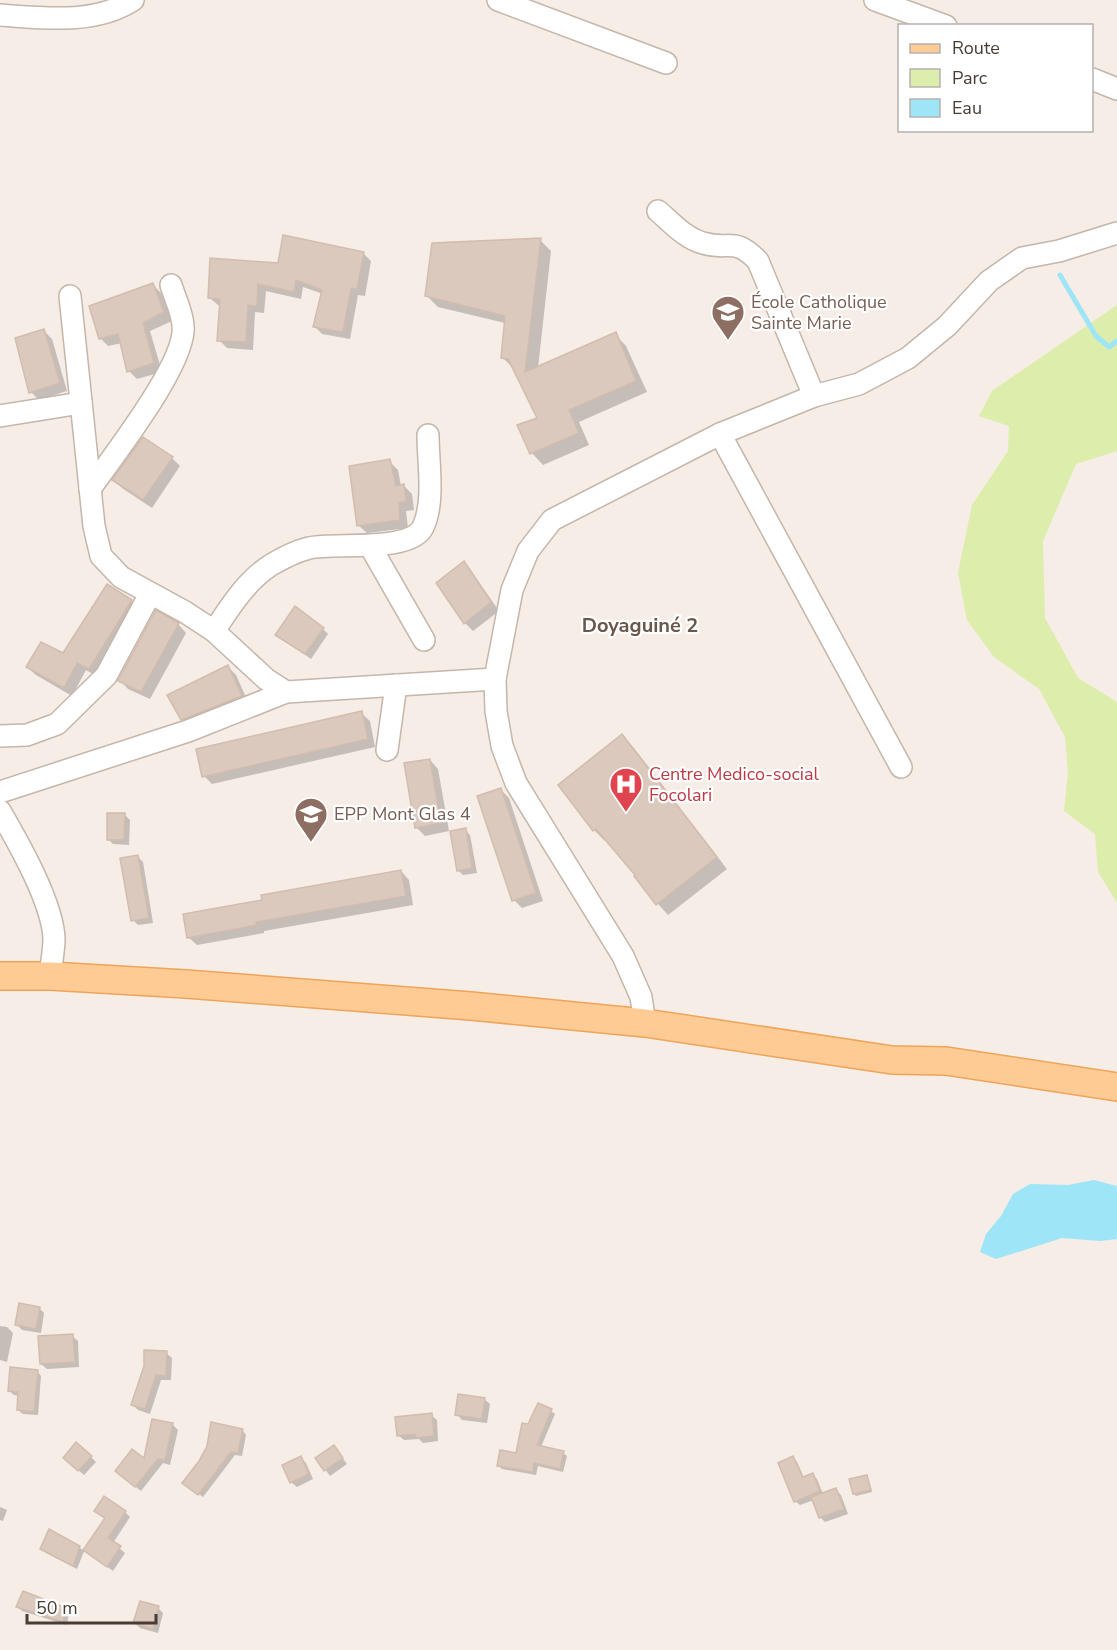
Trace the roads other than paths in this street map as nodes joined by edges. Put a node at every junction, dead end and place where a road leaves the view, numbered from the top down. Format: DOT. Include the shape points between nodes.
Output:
graph roads {
  1 [pos="133,0"];
  2 [pos="498,0"];
  3 [pos="875,0"];
  4 [pos="542,7"];
  5 [pos="925,8"];
  6 [pos="0,15"];
  7 [pos="944,24"];
  8 [pos="666,63"];
  9 [pos="1093,79"];
  10 [pos="1117,89"];
  11 [pos="658,211"];
  12 [pos="1117,233"];
  13 [pos="171,285"];
  14 [pos="70,296"];
  15 [pos="814,396"];
  16 [pos="81,403"];
  17 [pos="0,416"];
  18 [pos="720,434"];
  19 [pos="428,435"];
  20 [pos="90,489"];
  21 [pos="370,546"];
  22 [pos="150,594"];
  23 [pos="214,631"];
  24 [pos="424,640"];
  25 [pos="495,679"];
  26 [pos="396,685"];
  27 [pos="286,692"];
  28 [pos="0,736"];
  29 [pos="387,750"];
  30 [pos="901,767"];
  31 [pos="0,792"];
  32 [pos="0,811"];
  33 [pos="0,976"];
  34 [pos="50,976"];
  35 [pos="645,1023"];
  36 [pos="892,1060"];
  37 [pos="1117,1087"];
  38 [pos="1117,1103"];
  1 -- 6 [label="street" via="90,16"];
  2 -- 4 [label="street"];
  3 -- 5 [label="street"];
  4 -- 8 [label="street"];
  5 -- 7 [label="street"];
  9 -- 10 [label="street"];
  11 -- 15 [label="street" via="688,237 705,244 747,249 758,261"];
  12 -- 15 [label="street" via="1022,258 989,281 947,326 908,358 859,384"];
  13 -- 20 [label="street" via="184,326 179,350 163,384"];
  14 -- 16 [label="street"];
  15 -- 18 [label="street"];
  16 -- 17 [label="street"];
  16 -- 20 [label="street"];
  18 -- 25 [label="street" via="552,520 528,551 512,590"];
  18 -- 30 [label="street"];
  19 -- 21 [label="street" via="429,504 423,529 410,538"];
  20 -- 22 [label="street" via="101,556 121,577"];
  21 -- 23 [label="street" via="309,548 270,565 242,591"];
  21 -- 24 [label="street"];
  22 -- 23 [label="street"];
  22 -- 28 [label="street" via="106,676 57,724 27,735"];
  23 -- 27 [label="street" via="266,679"];
  25 -- 26 [label="street"];
  25 -- 35 [label="street" via="502,746 516,783 624,956 641,997"];
  26 -- 27 [label="street"];
  26 -- 29 [label="street"];
  27 -- 31 [label="street" via="188,731"];
  32 -- 34 [label="street" via="26,858 48,912 54,938"];
  33 -- 34 [label="main road"];
  34 -- 35 [label="main road" via="435,1003"];
  35 -- 36 [label="main road"];
  36 -- 37 [label="main road" via="946,1061"];
  36 -- 38 [label="main road" via="943,1078"];
}
